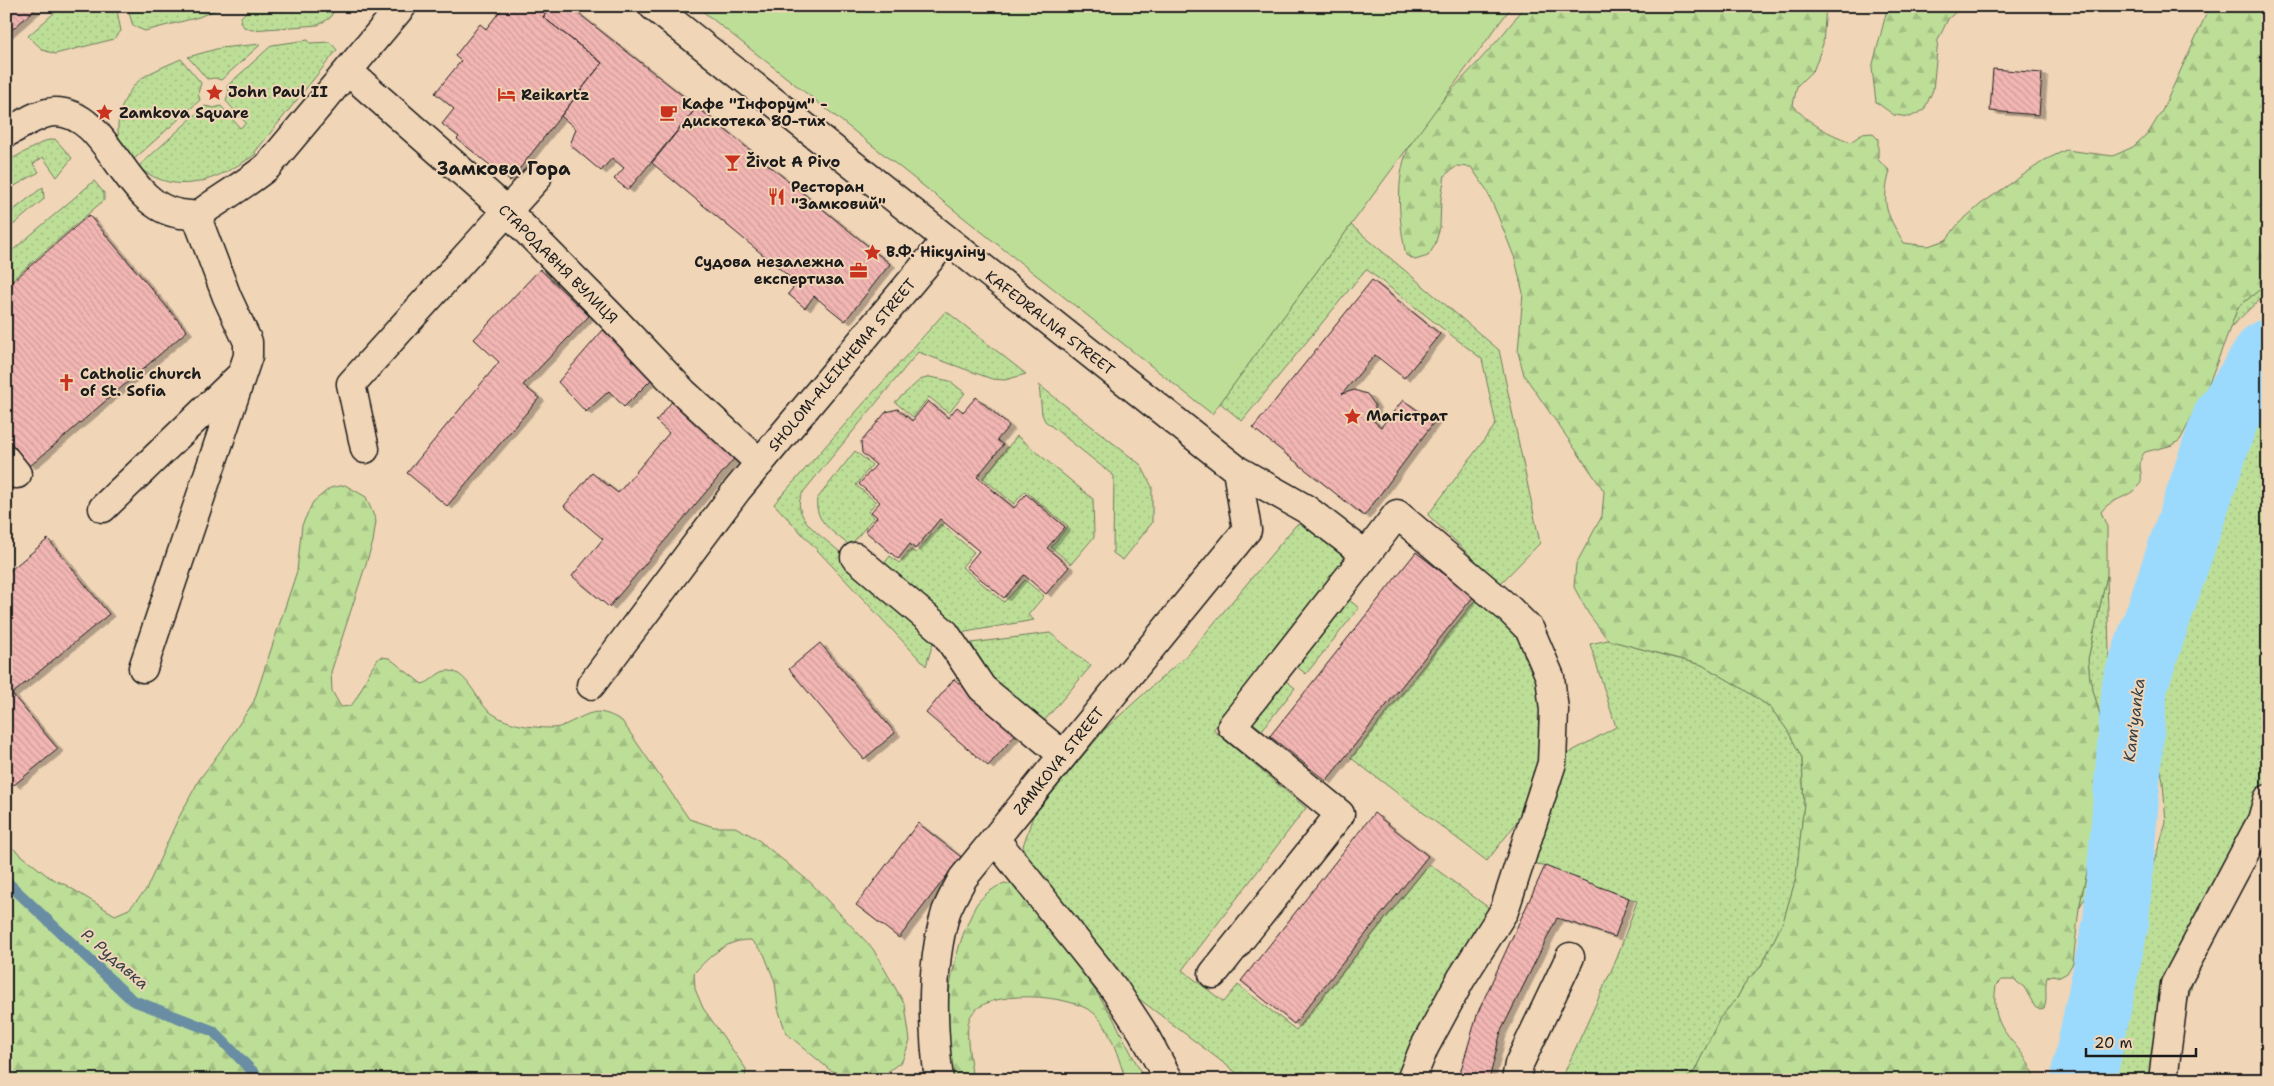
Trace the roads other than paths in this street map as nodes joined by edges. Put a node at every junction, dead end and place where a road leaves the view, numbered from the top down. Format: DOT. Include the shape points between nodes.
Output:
graph roads {
  1 [pos="402,6"];
  2 [pos="653,6"];
  3 [pos="349,72"];
  4 [pos="6,133"];
  5 [pos="537,178"];
  6 [pos="507,211"];
  7 [pos="196,215"];
  8 [pos="946,240"];
  9 [pos="243,373"];
  10 [pos="365,449"];
  11 [pos="760,463"];
  12 [pos="1236,470"];
  13 [pos="103,508"];
  14 [pos="1366,555"];
  15 [pos="855,557"];
  16 [pos="143,668"];
  17 [pos="591,684"];
  18 [pos="1063,755"];
  19 [pos="2268,800"];
  20 [pos="995,839"];
  21 [pos="1570,957"];
  22 [pos="1213,974"];
  23 [pos="939,1080"];
  24 [pos="1169,1080"];
  25 [pos="1411,1080"];
  26 [pos="1516,1080"];
  27 [pos="2163,1080"];
  1 -- 3 [label="street"];
  2 -- 8 [label="street, KAFEDRALNA STREET"];
  3 -- 6 [label="street, СТАРОДАВНЯ ВУЛИЦЯ"];
  3 -- 7 [label="street" via="268,166"];
  4 -- 7 [label="street" via="34,118 53,112 67,113 97,135 136,187 158,205 175,213"];
  5 -- 6 [label="street"];
  6 -- 10 [label="street" via="351,384"];
  6 -- 11 [label="street, СТАРОДАВНЯ ВУЛИЦЯ" via="683,392"];
  7 -- 9 [label="street" via="248,342"];
  8 -- 11 [label="street, SHOLOM-ALEIKHEMA STREET"];
  8 -- 12 [label="street, KAFEDRALNA STREET"];
  9 -- 13 [label="street"];
  9 -- 16 [label="street"];
  11 -- 17 [label="street, SHOLOM-ALEIKHEMA STREET"];
  12 -- 14 [label="street, KAFEDRALNA STREET" via="1306,509"];
  12 -- 18 [label="street, ZAMKOVA STREET" via="1247,530"];
  14 -- 22 [label="street" via="1232,726 1340,814"];
  14 -- 25 [label="street" via="1397,514 1530,630 1550,677 1554,710 1552,763 1504,911 1461,979 1424,1048"];
  15 -- 18 [label="street" via="945,633 982,688"];
  18 -- 20 [label="street, ZAMKOVA STREET"];
  19 -- 27 [label="street" via="2262,820 2174,984"];
  20 -- 23 [label="street, ZAMKOVA STREET" via="963,878 946,911 939,943 933,1037"];
  20 -- 24 [label="street" via="1115,990"];
  21 -- 26 [label="street" via="1519,1064"];
}
